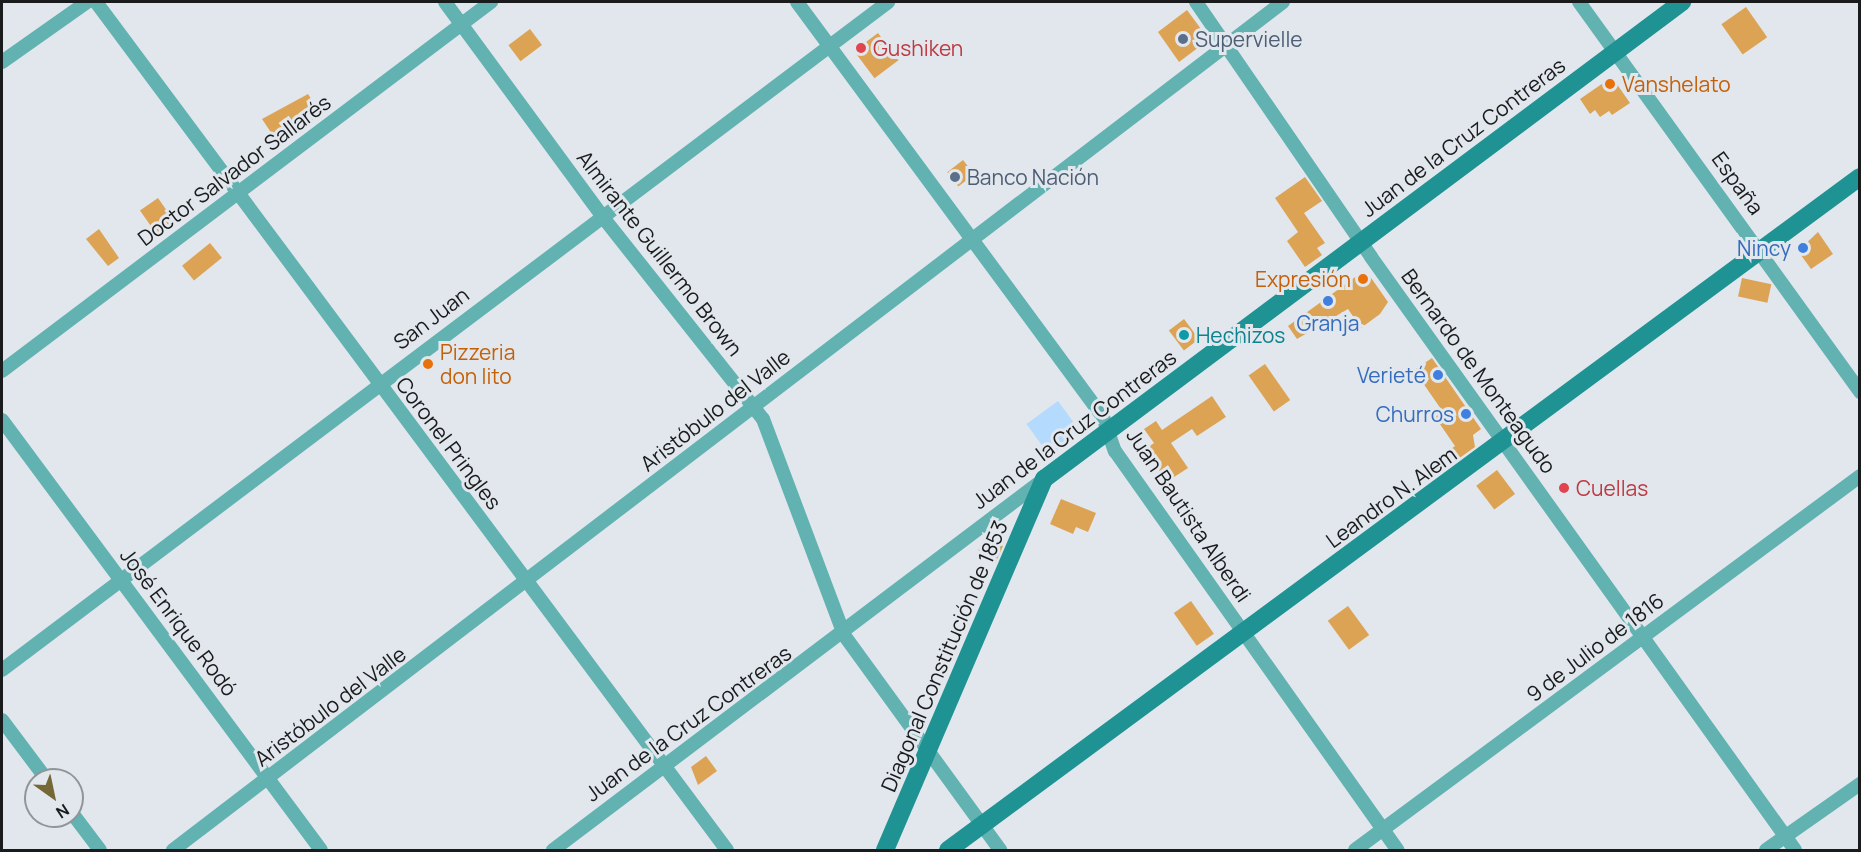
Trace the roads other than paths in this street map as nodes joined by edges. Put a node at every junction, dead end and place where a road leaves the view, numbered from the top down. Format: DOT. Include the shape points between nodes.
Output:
graph roads {
  1 [pos="87,2"];
  2 [pos="96,2"];
  3 [pos="445,2"];
  4 [pos="491,2"];
  5 [pos="797,2"];
  6 [pos="888,2"];
  7 [pos="1196,2"];
  8 [pos="1283,2"];
  9 [pos="1579,2"];
  10 [pos="1682,2"];
  11 [pos="462,24"];
  12 [pos="830,46"];
  13 [pos="1226,46"];
  14 [pos="1615,51"];
  15 [pos="2,62"];
  16 [pos="1860,177"];
  17 [pos="242,192"];
  18 [pos="602,216"];
  19 [pos="971,238"];
  20 [pos="1362,241"];
  21 [pos="1762,250"];
  22 [pos="2,371"];
  23 [pos="378,383"];
  24 [pos="1860,392"];
  25 [pos="754,406"];
  26 [pos="2,420"];
  27 [pos="1108,431"];
  28 [pos="1504,441"];
  29 [pos="1860,476"];
  30 [pos="1044,479"];
  31 [pos="121,579"];
  32 [pos="526,583"];
  33 [pos="1244,633"];
  34 [pos="844,635"];
  35 [pos="1644,637"];
  36 [pos="2,670"];
  37 [pos="2,720"];
  38 [pos="929,752"];
  39 [pos="38,768"];
  40 [pos="665,768"];
  41 [pos="270,777"];
  42 [pos="1860,784"];
  43 [pos="983,825"];
  44 [pos="83,828"];
  45 [pos="1383,830"];
  46 [pos="1785,837"];
  47 [pos="100,850"];
  48 [pos="173,850"];
  49 [pos="321,850"];
  50 [pos="553,850"];
  51 [pos="727,850"];
  52 [pos="885,850"];
  53 [pos="948,850"];
  54 [pos="1000,850"];
  55 [pos="1355,850"];
  56 [pos="1398,850"];
  57 [pos="1766,850"];
  58 [pos="1794,850"];
  1 -- 15 [label="street"];
  2 -- 17 [label="street, Coronel Pringles"];
  3 -- 11 [label="street, Almirante Guillermo Brown"];
  4 -- 11 [label="street, Doctor Salvador Sallarés"];
  5 -- 12 [label="street, Juan Bautista Alberdi"];
  6 -- 12 [label="street, San Juan"];
  7 -- 13 [label="street, Bernardo de Monteagudo"];
  8 -- 13 [label="street, Aristóbulo del Valle"];
  9 -- 14 [label="street, España"];
  10 -- 14 [label="main road, Juan de la Cruz Contreras"];
  11 -- 17 [label="street, Doctor Salvador Sallarés"];
  11 -- 18 [label="street, Almirante Guillermo Brown"];
  12 -- 18 [label="street, San Juan"];
  12 -- 19 [label="street, Juan Bautista Alberdi"];
  13 -- 19 [label="street, Aristóbulo del Valle"];
  13 -- 20 [label="street, Bernardo de Monteagudo"];
  14 -- 20 [label="main road, Juan de la Cruz Contreras"];
  14 -- 21 [label="street, España"];
  16 -- 21 [label="main road, Leandro N. Alem"];
  17 -- 22 [label="street, Doctor Salvador Sallarés"];
  17 -- 23 [label="street, Coronel Pringles"];
  18 -- 23 [label="street, San Juan"];
  18 -- 25 [label="street, Almirante Guillermo Brown"];
  19 -- 25 [label="street, Aristóbulo del Valle"];
  19 -- 27 [label="street, Juan Bautista Alberdi"];
  20 -- 27 [label="main road, Juan de la Cruz Contreras"];
  20 -- 28 [label="street, Bernardo de Monteagudo"];
  21 -- 24 [label="street, España"];
  21 -- 28 [label="main road, Leandro N. Alem"];
  23 -- 31 [label="street, San Juan"];
  23 -- 32 [label="street, Coronel Pringles"];
  25 -- 32 [label="street, Aristóbulo del Valle"];
  25 -- 34 [label="street, Almirante Guillermo Brown" via="768,431"];
  26 -- 31 [label="street, José Enrique Rodó"];
  27 -- 30 [label="main road, Juan de la Cruz Contreras"];
  27 -- 33 [label="street, Juan Bautista Alberdi" via="1115,451"];
  28 -- 33 [label="main road, Leandro N. Alem"];
  28 -- 35 [label="street, Bernardo de Monteagudo"];
  29 -- 35 [label="street, 9 de Julio de 1816"];
  30 -- 34 [label="street, Juan de la Cruz Contreras"];
  30 -- 38 [label="main road, Diagonal Constitución de 1853"];
  31 -- 36 [label="street, San Juan"];
  31 -- 41 [label="street, José Enrique Rodó"];
  32 -- 40 [label="street, Coronel Pringles"];
  32 -- 41 [label="street, Aristóbulo del Valle"];
  33 -- 43 [label="main road, Leandro N. Alem"];
  33 -- 45 [label="street, Juan Bautista Alberdi"];
  34 -- 38 [label="street, Almirante Guillermo Brown"];
  34 -- 40 [label="street, Juan de la Cruz Contreras"];
  35 -- 45 [label="street, 9 de Julio de 1816"];
  35 -- 46 [label="street, Bernardo de Monteagudo"];
  37 -- 39 [label="street"];
  38 -- 43 [label="street, Almirante Guillermo Brown"];
  38 -- 52 [label="main road, Diagonal Constitución de 1853"];
  40 -- 50 [label="street, Juan de la Cruz Contreras"];
  40 -- 51 [label="street, Coronel Pringles"];
  41 -- 48 [label="street, Aristóbulo del Valle"];
  41 -- 49 [label="street, José Enrique Rodó"];
  42 -- 46 [label="street"];
  43 -- 53 [label="main road, Leandro N. Alem"];
  43 -- 54 [label="street, Almirante Guillermo Brown"];
  44 -- 47 [label="street"];
  45 -- 55 [label="street, 9 de Julio de 1816"];
  45 -- 56 [label="street, Juan Bautista Alberdi"];
  46 -- 57 [label="street"];
  46 -- 58 [label="street, Bernardo de Monteagudo"];
}
